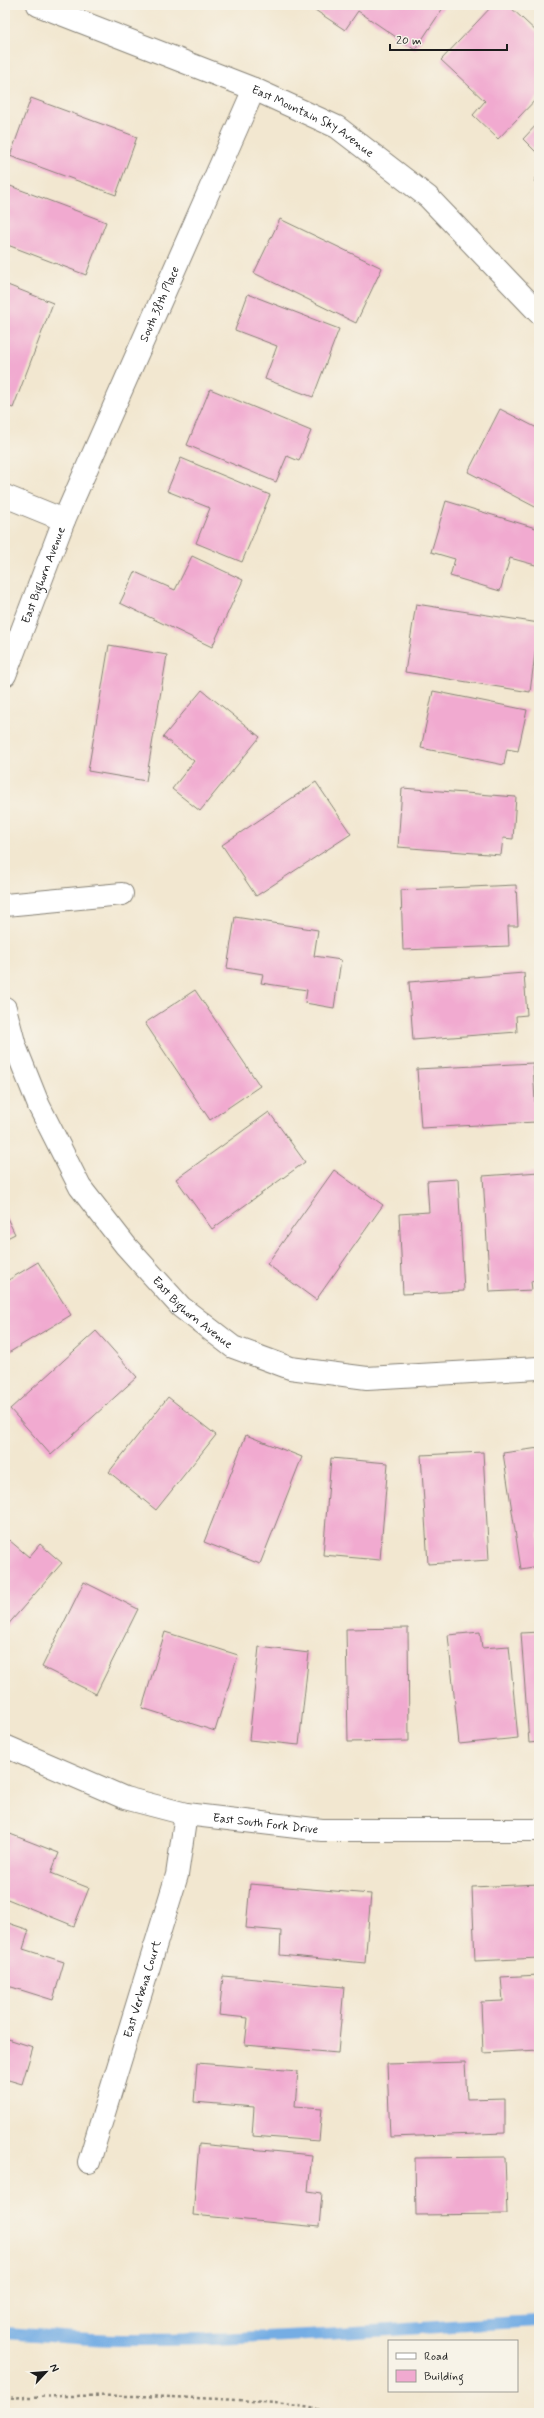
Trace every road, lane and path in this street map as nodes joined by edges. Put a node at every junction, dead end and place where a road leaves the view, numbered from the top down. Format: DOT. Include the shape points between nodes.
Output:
graph roads {
  1 [pos="38,5"];
  2 [pos="254,89"];
  3 [pos="539,313"];
  4 [pos="5,496"];
  5 [pos="64,520"];
  6 [pos="5,675"];
  7 [pos="122,894"];
  8 [pos="5,904"];
  9 [pos="5,1008"];
  10 [pos="539,1368"];
  11 [pos="5,1746"];
  12 [pos="186,1814"];
  13 [pos="539,1830"];
  14 [pos="89,2162"];
  15 [pos="5,2398"];
  16 [pos="334,2413"];
  1 -- 2 [label="street, East Mountain Sky Avenue"];
  2 -- 3 [label="street, East Mountain Sky Avenue" via="337,127 428,196"];
  2 -- 5 [label="street, South 38th Place"];
  4 -- 5 [label="street"];
  5 -- 6 [label="street, East Bighorn Avenue"];
  7 -- 8 [label="street"];
  9 -- 10 [label="street, East Bighorn Avenue" via="15,1046 37,1099 80,1187 126,1246 181,1307 233,1347 290,1368 367,1378"];
  11 -- 12 [label="street, East South Fork Drive" via="125,1798"];
  12 -- 13 [label="street, East South Fork Drive" via="322,1830"];
  12 -- 14 [label="street, East Verbena Court" via="177,1875"];
  15 -- 16 [label="path" via="138,2396 230,2399 305,2406"];
}
